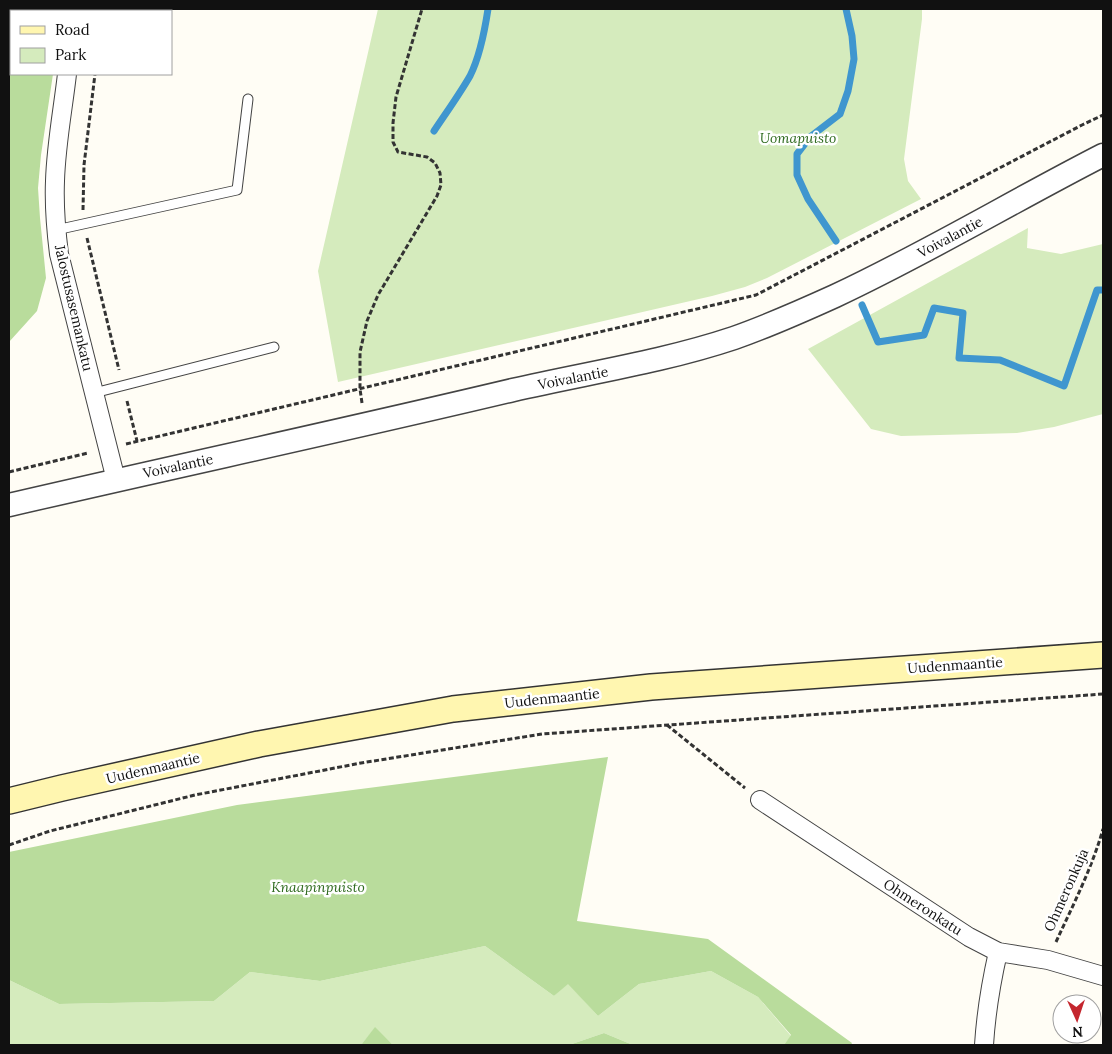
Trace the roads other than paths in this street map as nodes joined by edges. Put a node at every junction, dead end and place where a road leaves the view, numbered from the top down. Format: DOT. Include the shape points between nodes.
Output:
graph roads {
  1 [pos="67,75"];
  2 [pos="248,99"];
  3 [pos="1103,155"];
  4 [pos="56,230"];
  5 [pos="274,347"];
  6 [pos="94,392"];
  7 [pos="116,480"];
  8 [pos="9,506"];
  9 [pos="1103,655"];
  10 [pos="760,800"];
  11 [pos="9,801"];
  12 [pos="998,952"];
  13 [pos="1103,976"];
  14 [pos="984,1045"];
  1 -- 4 [label="street, Jalostusasemankatu" via="56,156"];
  2 -- 4 [label="lane" via="237,190"];
  3 -- 7 [label="street, Voivalantie" via="875,277 736,338 682,354"];
  4 -- 6 [label="street, Jalostusasemankatu" via="59,254"];
  5 -- 6 [label="lane"];
  6 -- 7 [label="street, Jalostusasemankatu"];
  7 -- 8 [label="street, Voivalantie"];
  9 -- 11 [label="main road, Uudenmaantie" via="651,687 453,709 259,744"];
  10 -- 12 [label="street, Ohmeronkatu" via="962,932"];
  12 -- 13 [label="street, Ohmeronkatu" via="1048,960"];
  12 -- 14 [label="street"];
}
